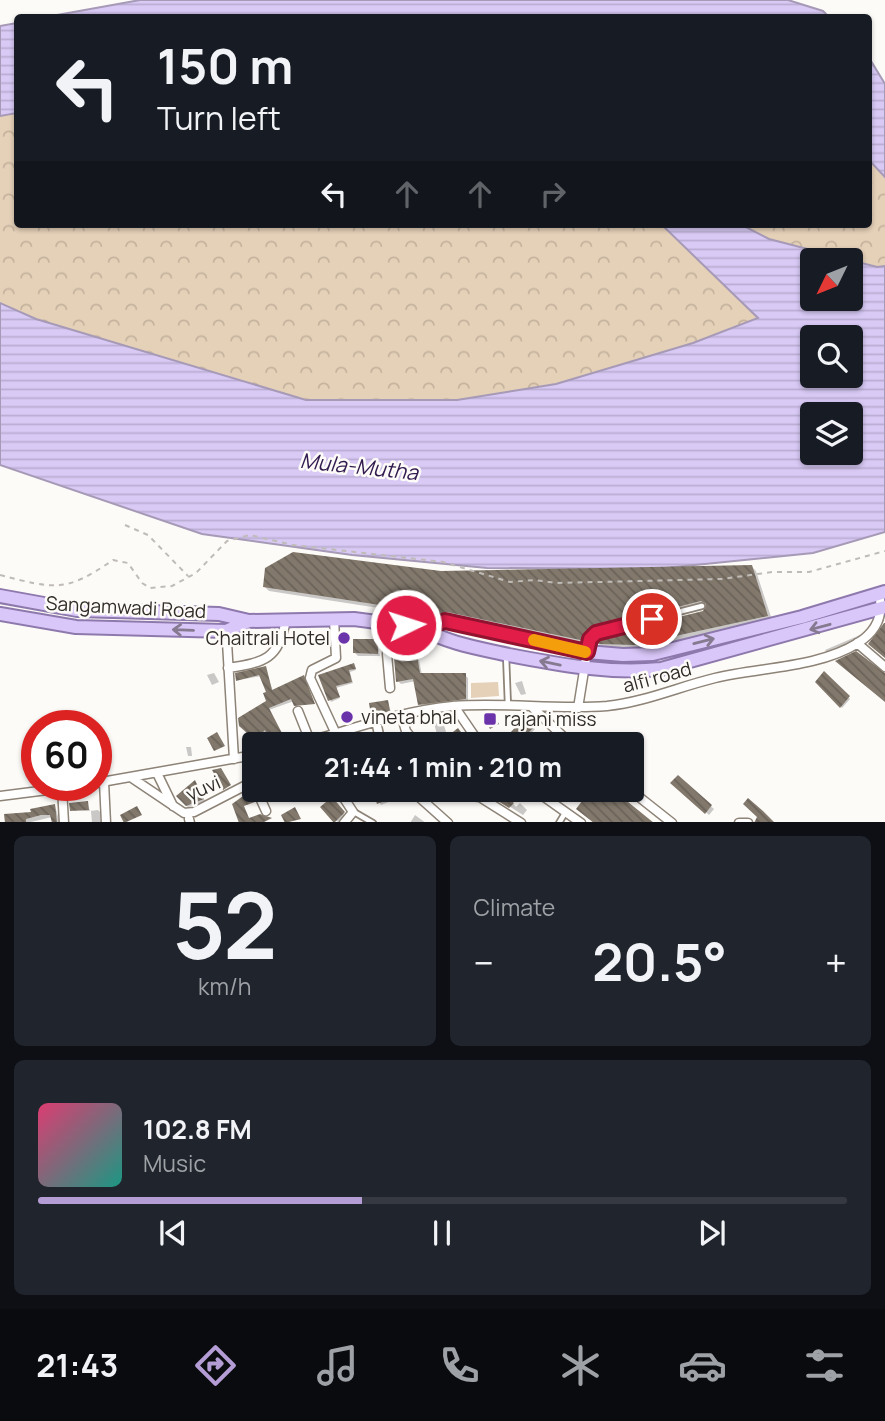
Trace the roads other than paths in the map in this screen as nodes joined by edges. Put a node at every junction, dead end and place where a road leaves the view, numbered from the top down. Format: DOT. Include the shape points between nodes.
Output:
graph roads {
  1 [pos="882,593"];
  2 [pos="0,596"];
  3 [pos="702,606"];
  4 [pos="884,607"];
  5 [pos="0,614"];
  6 [pos="334,619"];
  7 [pos="286,620"];
  8 [pos="249,621"];
  9 [pos="390,623"];
  10 [pos="422,628"];
  11 [pos="227,642"];
  12 [pos="857,643"];
  13 [pos="587,652"];
  14 [pos="506,654"];
  15 [pos="885,667"];
  16 [pos="228,668"];
  17 [pos="583,670"];
  18 [pos="390,688"];
  19 [pos="454,706"];
  20 [pos="508,706"];
  21 [pos="532,707"];
  22 [pos="578,708"];
  23 [pos="298,711"];
  24 [pos="401,714"];
  25 [pos="376,721"];
  26 [pos="306,732"];
  27 [pos="334,732"];
  28 [pos="341,732"];
  29 [pos="378,732"];
  30 [pos="407,732"];
  31 [pos="472,732"];
  32 [pos="558,732"];
  33 [pos="242,757"];
  34 [pos="234,758"];
  35 [pos="157,773"];
  36 [pos="132,778"];
  37 [pos="112,781"];
  38 [pos="242,788"];
  39 [pos="21,794"];
  40 [pos="0,796"];
  41 [pos="63,801"];
  42 [pos="103,801"];
  43 [pos="644,801"];
  44 [pos="262,802"];
  45 [pos="346,802"];
  46 [pos="425,802"];
  47 [pos="488,802"];
  48 [pos="550,802"];
  49 [pos="174,808"];
  50 [pos="266,811"];
  51 [pos="353,812"];
  52 [pos="565,813"];
  53 [pos="64,822"];
  54 [pos="106,822"];
  55 [pos="344,822"];
  56 [pos="373,822"];
  57 [pos="448,822"];
  58 [pos="521,822"];
  59 [pos="559,822"];
  60 [pos="581,822"];
  61 [pos="672,822"];
  62 [pos="739,822"];
  63 [pos="748,822"];
  1 -- 4 [label="street"];
  13 -- 1 [label="main road, Sangamwadi Road, one-way" via="653,654"];
  2 -- 8 [label="main road, Sangamwadi Road" via="77,610 219,614"];
  3 -- 13 [label="lane" via="596,633"];
  4 -- 12 [label="street, alfi road" via="876,628"];
  4 -- 17 [label="main road, Sangamwadi Road, one-way" via="660,669"];
  8 -- 5 [label="main road, Sangamwadi Road, one-way" via="226,631 76,628"];
  6 -- 7 [label="main road, Sangamwadi Road"];
  6 -- 9 [label="main road, Sangamwadi Road"];
  6 -- 27 [label="street" via="338,653 331,662 312,670 310,678"];
  7 -- 8 [label="main road, Sangamwadi Road"];
  7 -- 16 [label="street" via="275,652 257,663"];
  9 -- 10 [label="main road, Sangamwadi Road"];
  9 -- 18 [label="street"];
  10 -- 13 [label="main road, Sangamwadi Road" via="445,621"];
  10 -- 14 [label="main road, Sangamwadi Road" via="443,640"];
  11 -- 16 [label="street"];
  12 -- 15 [label="street"];
  12 -- 22 [label="street, alfi road" via="815,659 711,679 663,695"];
  13 -- 17 [label="street"];
  17 -- 14 [label="main road, Sangamwadi Road, one-way"];
  14 -- 20 [label="lane"];
  16 -- 34 [label="street"];
  17 -- 22 [label="street"];
  19 -- 20 [label="street, alfi road"];
  19 -- 24 [label="street, alfi road"];
  19 -- 31 [label="street"];
  20 -- 21 [label="street, alfi road"];
  21 -- 22 [label="street, alfi road"];
  21 -- 32 [label="street"];
  23 -- 26 [label="street"];
  24 -- 25 [label="street, alfi road"];
  24 -- 30 [label="street"];
  25 -- 28 [label="street, alfi road"];
  25 -- 29 [label="street"];
  33 -- 34 [label="street"];
  34 -- 35 [label="street"];
  35 -- 36 [label="street"];
  35 -- 49 [label="street"];
  36 -- 37 [label="street"];
  36 -- 49 [label="street, yuvi"];
  38 -- 49 [label="street, yuvi" via="194,812"];
  39 -- 40 [label="street"];
  41 -- 53 [label="street"];
  42 -- 54 [label="street"];
  43 -- 61 [label="street"];
  44 -- 50 [label="street"];
  45 -- 51 [label="street"];
  46 -- 57 [label="street"];
  47 -- 58 [label="street"];
  48 -- 52 [label="street"];
  51 -- 55 [label="street"];
  51 -- 56 [label="lane"];
  52 -- 59 [label="lane"];
  52 -- 60 [label="street"];
  62 -- 63 [label="street"];
}
